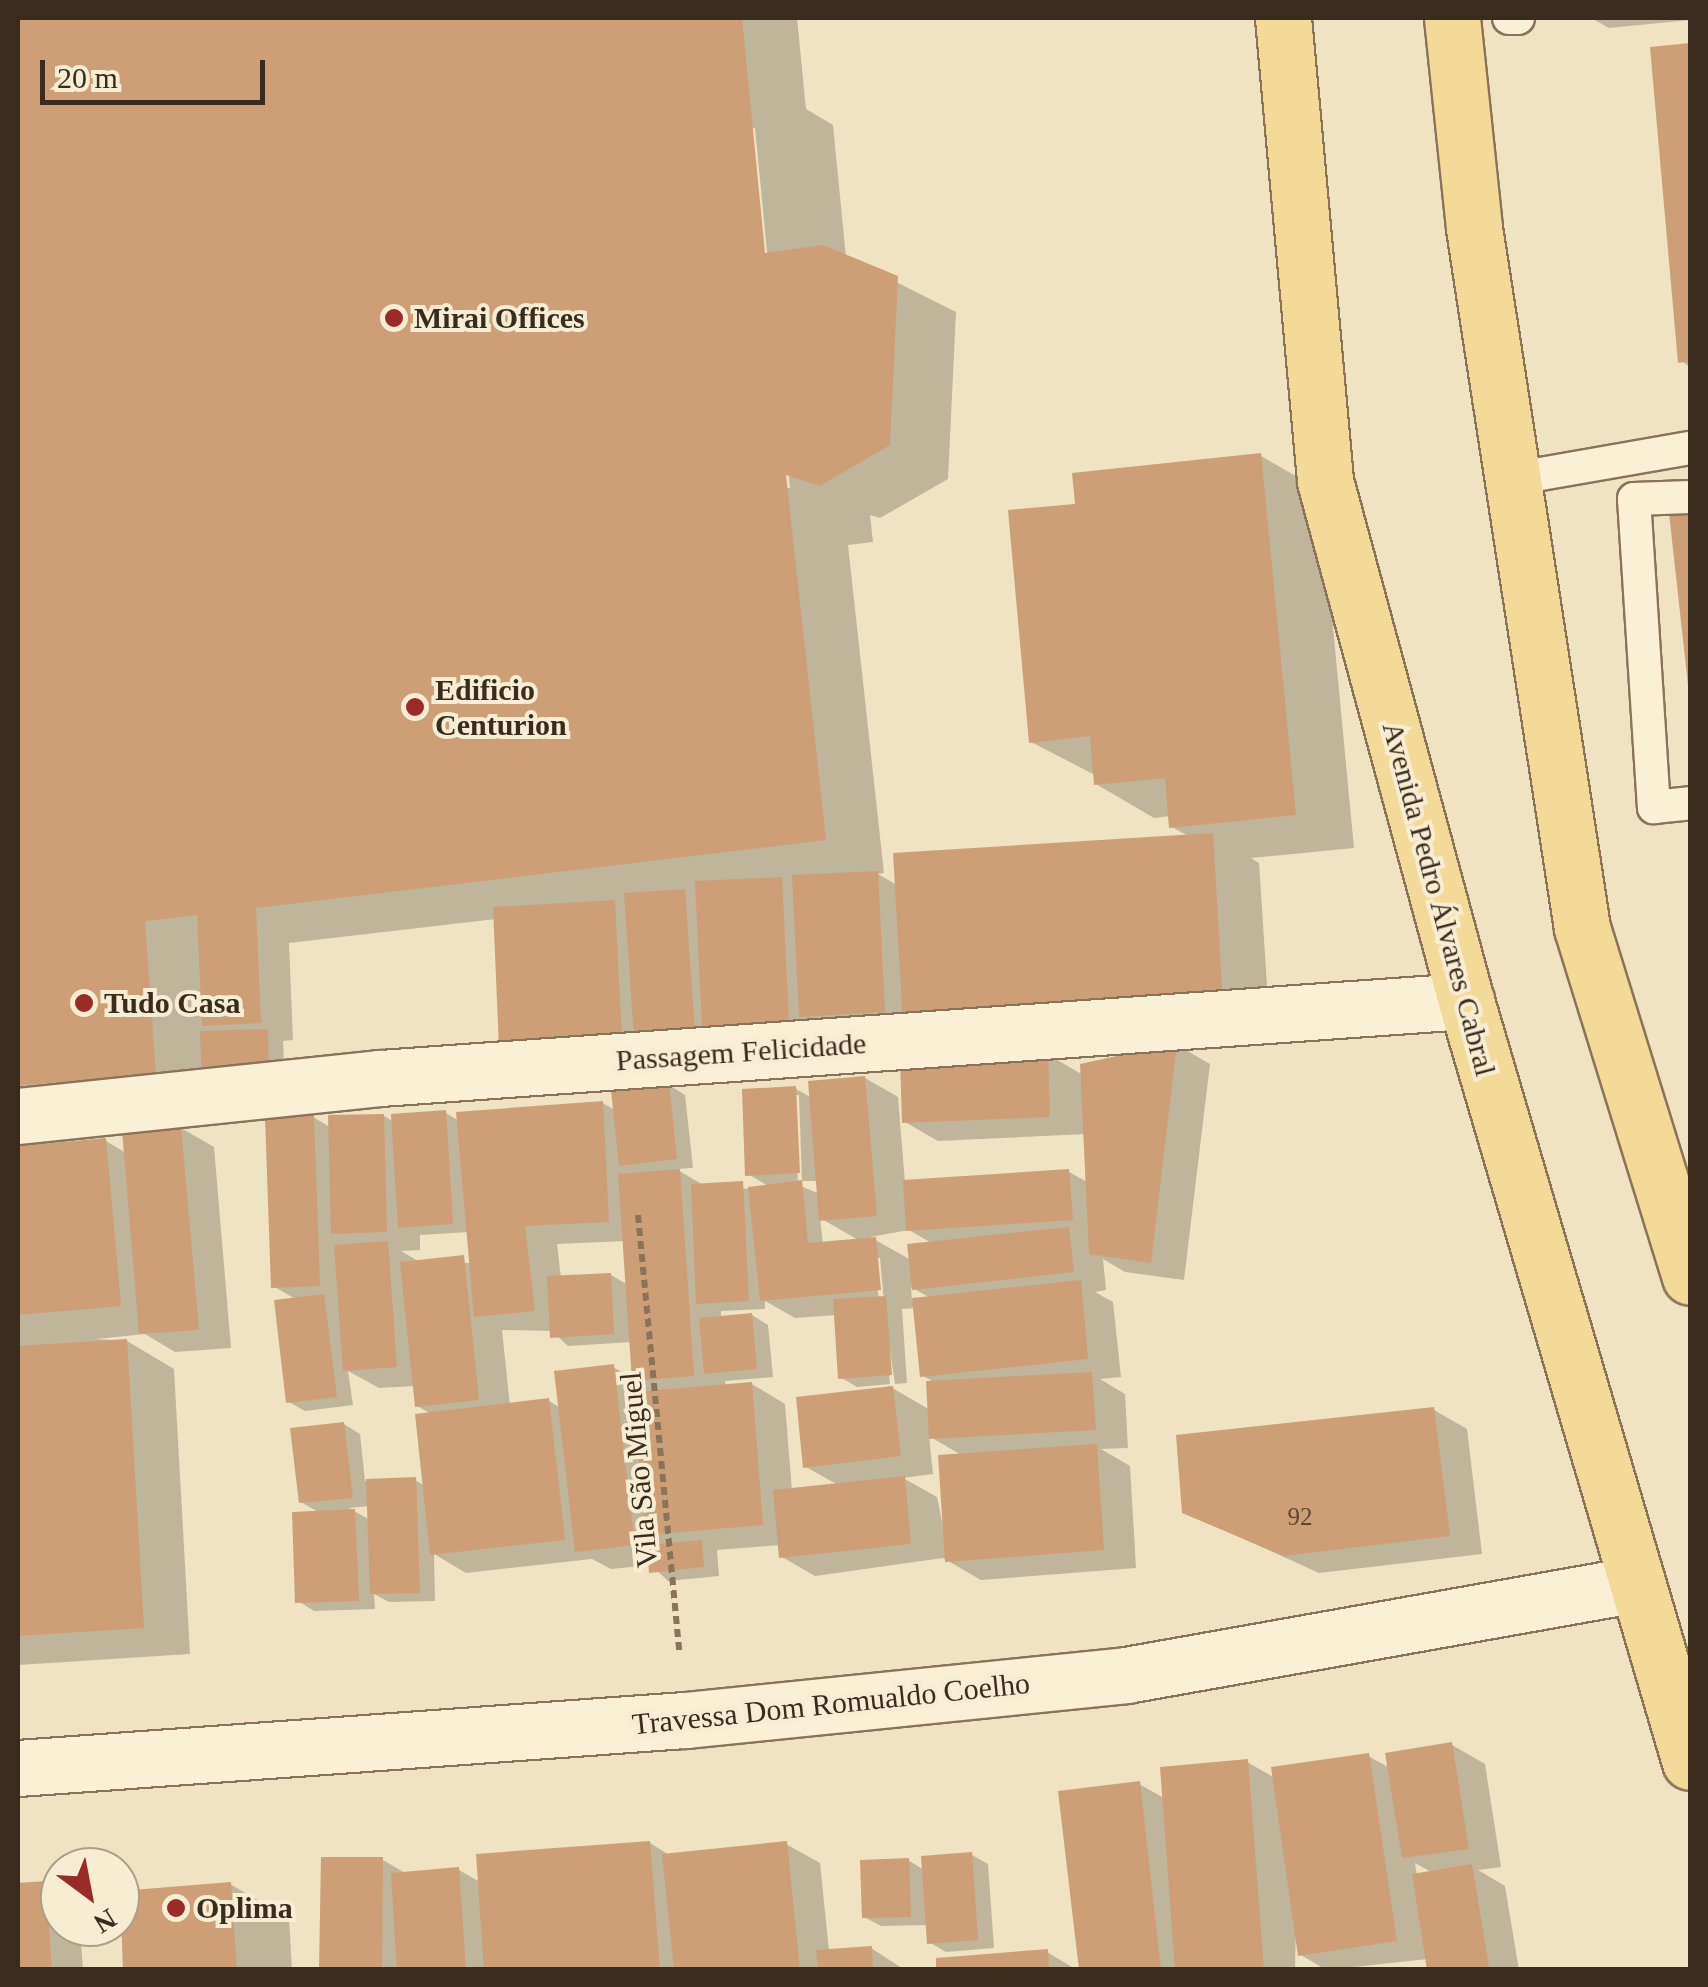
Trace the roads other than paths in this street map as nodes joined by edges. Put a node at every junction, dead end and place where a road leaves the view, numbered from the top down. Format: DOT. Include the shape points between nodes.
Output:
graph roads {
  1 [pos="1283,18"];
  2 [pos="1452,18"];
  3 [pos="1509,18"];
  4 [pos="1518,18"];
  5 [pos="1690,448"];
  6 [pos="1512,480"];
  7 [pos="1690,496"];
  8 [pos="1690,803"];
  9 [pos="1466,1001"];
  10 [pos="18,1116"];
  11 [pos="1687,1253"];
  12 [pos="1637,1584"];
  13 [pos="1690,1762"];
  14 [pos="18,1768"];
  1 -- 9 [label="main road, Avenida Pedro Álvares Cabral" via="1325,482"];
  2 -- 6 [label="main road" via="1474,228"];
  3 -- 4 [label="lane"];
  5 -- 6 [label="lane"];
  6 -- 11 [label="main road" via="1582,928"];
  7 -- 8 [label="lane" via="1634,499 1654,806"];
  9 -- 10 [label="street, Passagem Felicidade" via="380,1078"];
  9 -- 12 [label="main road, Avenida Pedro Álvares Cabral"];
  12 -- 13 [label="main road, Avenida Pedro Álvares Cabral"];
  12 -- 14 [label="street, Travessa Dom Romualdo Coelho" via="1126,1675 685,1720"];
}
